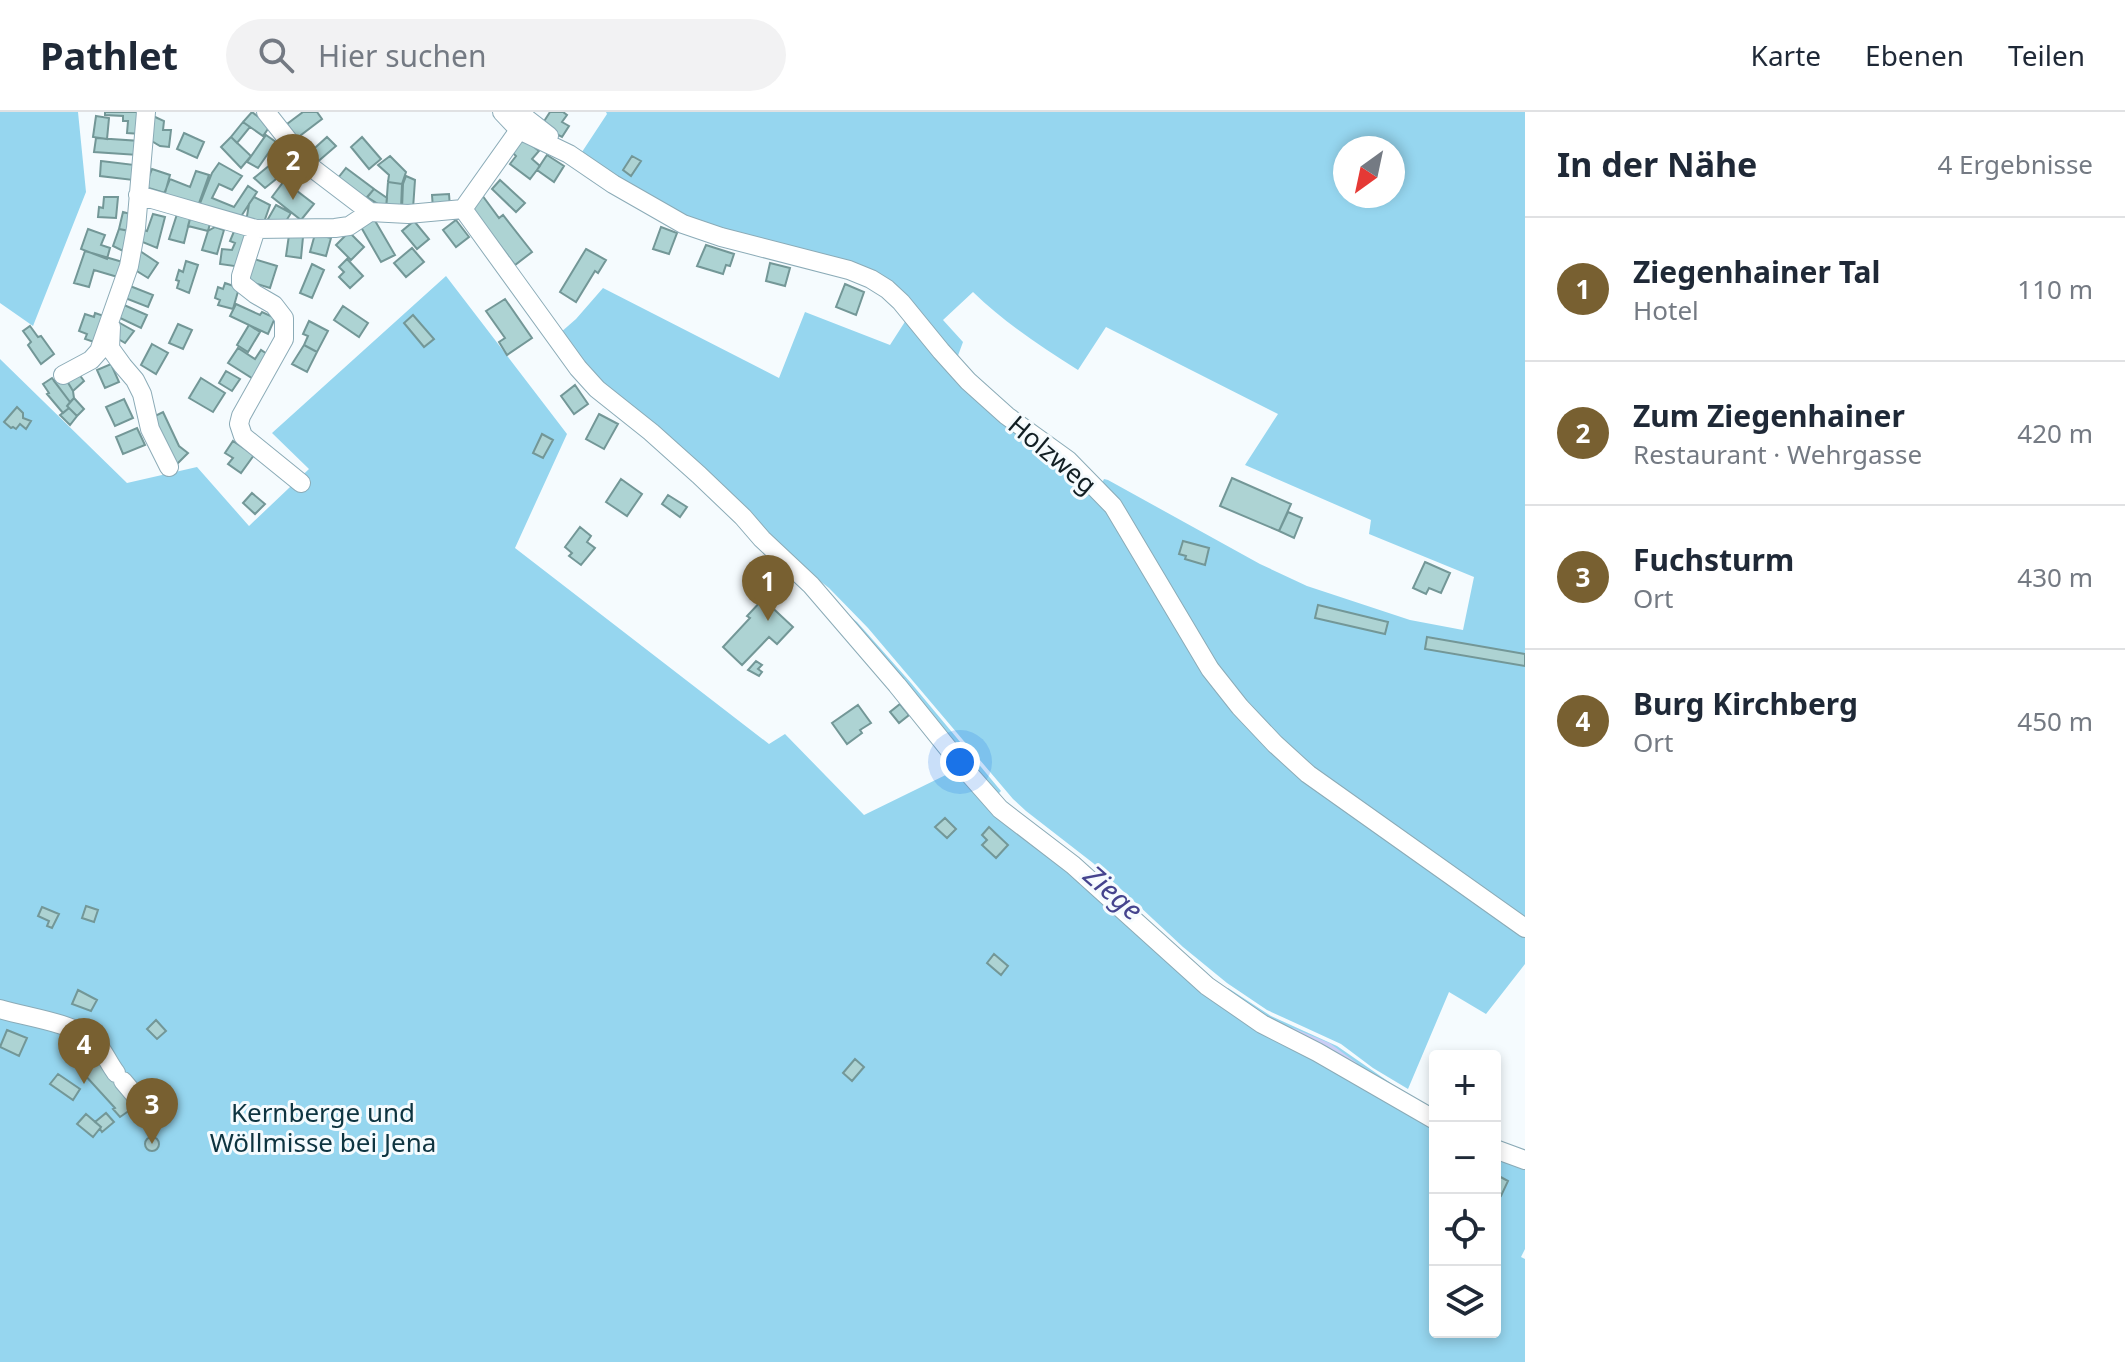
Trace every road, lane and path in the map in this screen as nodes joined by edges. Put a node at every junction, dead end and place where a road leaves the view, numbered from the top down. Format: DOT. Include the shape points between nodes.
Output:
graph roads {
  1 [pos="146,112"];
  2 [pos="266,112"];
  3 [pos="502,112"];
  4 [pos="518,121"];
  5 [pos="138,195"];
  6 [pos="463,209"];
  7 [pos="370,212"];
  8 [pos="256,229"];
  9 [pos="113,313"];
  10 [pos="63,375"];
  11 [pos="169,467"];
  12 [pos="301,483"];
  13 [pos="1525,928"];
  14 [pos="0,1009"];
  15 [pos="144,1113"];
  16 [pos="1429,1117"];
  17 [pos="1501,1151"];
  18 [pos="1525,1160"];
  1 -- 5 [label="street"];
  2 -- 7 [label="street" via="307,164"];
  3 -- 4 [label="street, Holzweg"];
  4 -- 6 [label="street"];
  4 -- 13 [label="street, Holzweg" via="683,224 849,270 887,289 968,381 1068,460 1113,506 1210,669 1275,744 1308,774"];
  5 -- 8 [label="street"];
  5 -- 9 [label="street" via="129,266"];
  6 -- 7 [label="street"];
  6 -- 16 [label="street" via="578,368 699,475 811,585 1000,809 1073,865 1207,986 1262,1024"];
  7 -- 8 [label="street" via="349,226"];
  8 -- 12 [label="street" via="241,283 284,318 284,339 239,424 243,436"];
  9 -- 10 [label="street" via="99,351"];
  9 -- 11 [label="street" via="110,348 142,394 150,429"];
  14 -- 15 [label="street" via="91,1038"];
  17 -- 18 [label="street"];
}
